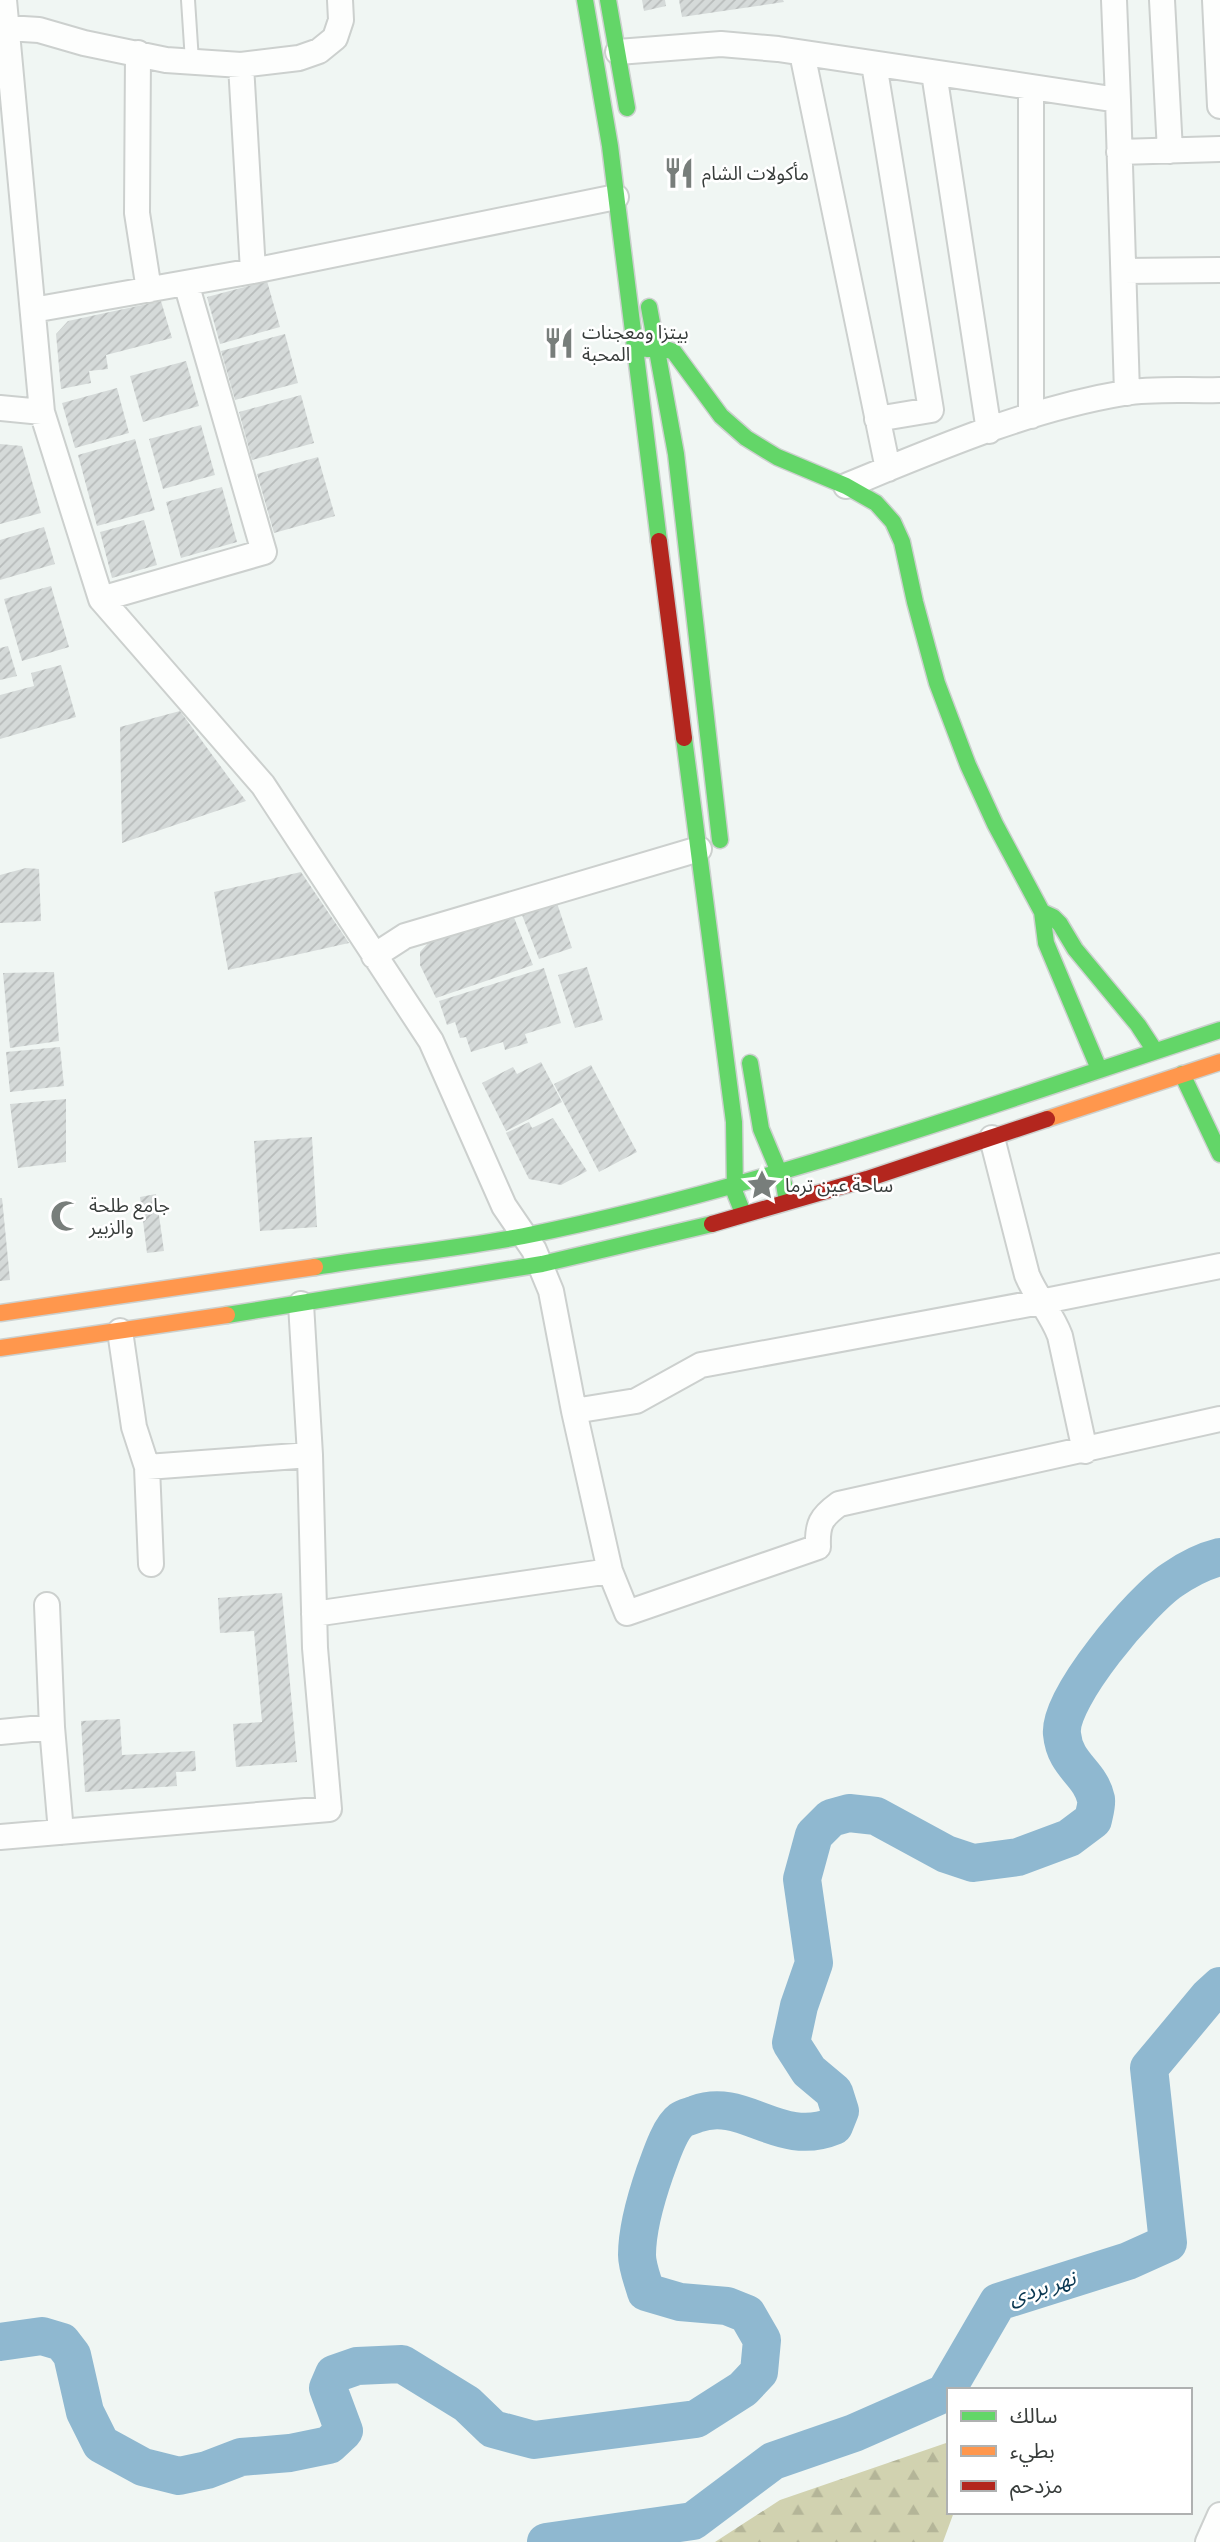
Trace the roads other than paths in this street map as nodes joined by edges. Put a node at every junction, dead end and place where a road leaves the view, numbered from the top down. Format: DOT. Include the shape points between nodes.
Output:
graph roads {
  1 [pos="4,0"];
  2 [pos="188,0"];
  3 [pos="340,0"];
  4 [pos="585,0"];
  5 [pos="608,0"];
  6 [pos="1114,0"];
  7 [pos="1163,0"];
  8 [pos="1215,0"];
  9 [pos="7,28"];
  10 [pos="618,52"];
  11 [pos="138,53"];
  12 [pos="802,53"];
  13 [pos="192,61"];
  14 [pos="874,64"];
  15 [pos="241,65"];
  16 [pos="934,73"];
  17 [pos="1031,87"];
  18 [pos="1118,100"];
  19 [pos="1220,106"];
  20 [pos="628,123"];
  21 [pos="1220,149"];
  22 [pos="1170,150"];
  23 [pos="1119,152"];
  24 [pos="616,197"];
  25 [pos="1220,270"];
  26 [pos="253,271"];
  27 [pos="1124,271"];
  28 [pos="186,283"];
  29 [pos="149,290"];
  30 [pos="647,293"];
  31 [pos="33,310"];
  32 [pos="657,348"];
  33 [pos="634,351"];
  34 [pos="1220,390"];
  35 [pos="1127,393"];
  36 [pos="0,408"];
  37 [pos="42,412"];
  38 [pos="670,413"];
  39 [pos="1031,416"];
  40 [pos="643,418"];
  41 [pos="877,419"];
  42 [pos="989,430"];
  43 [pos="674,435"];
  44 [pos="646,436"];
  45 [pos="888,469"];
  46 [pos="846,486"];
  47 [pos="101,599"];
  48 [pos="710,850"];
  49 [pos="1042,912"];
  50 [pos="374,956"];
  51 [pos="1220,1030"];
  52 [pos="747,1041"];
  53 [pos="1155,1051"];
  54 [pos="1220,1062"];
  55 [pos="1099,1069"];
  56 [pos="1182,1074"];
  57 [pos="992,1138"];
  58 [pos="1220,1154"];
  59 [pos="779,1173"];
  60 [pos="735,1185"];
  61 [pos="786,1205"];
  62 [pos="746,1216"];
  63 [pos="523,1236"];
  64 [pos="542,1264"];
  65 [pos="1220,1266"];
  66 [pos="1040,1302"];
  67 [pos="300,1304"];
  68 [pos="0,1313"];
  69 [pos="120,1331"];
  70 [pos="0,1348"];
  71 [pos="574,1411"];
  72 [pos="1220,1419"];
  73 [pos="1085,1451"];
  74 [pos="310,1455"];
  75 [pos="147,1467"];
  76 [pos="151,1564"];
  77 [pos="610,1571"];
  78 [pos="47,1605"];
  79 [pos="314,1615"];
  80 [pos="52,1727"];
  81 [pos="0,1732"];
  82 [pos="61,1832"];
  83 [pos="0,1837"];
  84 [pos="1220,2515"];
  85 [pos="1209,2542"];
  1 -- 9 [label="street"];
  2 -- 13 [label="lane"];
  3 -- 15 [label="street" via="341,20 335,38 319,51"];
  4 -- 24 [label="street"];
  5 -- 10 [label="street"];
  6 -- 18 [label="street"];
  7 -- 22 [label="street"];
  8 -- 19 [label="street"];
  9 -- 11 [label="street" via="39,30"];
  9 -- 31 [label="street"];
  10 -- 12 [label="street" via="721,44"];
  10 -- 20 [label="street"];
  11 -- 13 [label="street"];
  11 -- 29 [label="street" via="137,214"];
  12 -- 14 [label="street"];
  12 -- 41 [label="street"];
  13 -- 15 [label="street"];
  14 -- 16 [label="street"];
  14 -- 41 [label="street" via="931,410"];
  15 -- 26 [label="street"];
  16 -- 17 [label="street"];
  16 -- 42 [label="street"];
  17 -- 18 [label="street"];
  17 -- 39 [label="street"];
  18 -- 23 [label="street"];
  21 -- 22 [label="street"];
  22 -- 23 [label="street"];
  23 -- 27 [label="street"];
  24 -- 26 [label="street"];
  24 -- 33 [label="street"];
  25 -- 27 [label="street"];
  26 -- 28 [label="street"];
  27 -- 35 [label="street"];
  28 -- 29 [label="street"];
  28 -- 47 [label="street" via="264,552"];
  29 -- 31 [label="street"];
  30 -- 32 [label="street"];
  31 -- 37 [label="street"];
  32 -- 33 [label="street"];
  32 -- 38 [label="street"];
  32 -- 46 [label="street" via="674,352 721,415 746,438"];
  33 -- 40 [label="street"];
  34 -- 35 [label="street"];
  35 -- 39 [label="street"];
  36 -- 37 [label="street"];
  37 -- 47 [label="street"];
  38 -- 40 [label="street" via="656,410"];
  38 -- 43 [label="street"];
  39 -- 42 [label="street"];
  40 -- 44 [label="street"];
  41 -- 45 [label="street"];
  42 -- 45 [label="street"];
  43 -- 44 [label="street" via="660,441"];
  43 -- 48 [label="street"];
  44 -- 48 [label="street"];
  45 -- 46 [label="street"];
  46 -- 49 [label="street" via="876,503 893,522 937,682 968,765"];
  47 -- 50 [label="street" via="263,785"];
  48 -- 50 [label="street" via="405,936"];
  48 -- 60 [label="street" via="734,1122"];
  49 -- 53 [label="street" via="1060,925"];
  49 -- 55 [label="street" via="1046,943"];
  50 -- 63 [label="street" via="431,1041 504,1206"];
  51 -- 53 [label="street"];
  52 -- 59 [label="street" via="758,1116"];
  53 -- 55 [label="street"];
  54 -- 56 [label="street"];
  55 -- 59 [label="street"];
  56 -- 57 [label="street"];
  56 -- 58 [label="street"];
  57 -- 61 [label="street"];
  57 -- 66 [label="street" via="1027,1275"];
  59 -- 60 [label="street"];
  59 -- 61 [label="street" via="786,1188"];
  60 -- 62 [label="street"];
  60 -- 63 [label="street"];
  61 -- 62 [label="street"];
  62 -- 64 [label="street"];
  63 -- 64 [label="street"];
  63 -- 68 [label="street"];
  64 -- 67 [label="street"];
  64 -- 71 [label="street"];
  65 -- 66 [label="street"];
  66 -- 71 [label="street" via="701,1365 636,1401"];
  66 -- 73 [label="street" via="1060,1336"];
  67 -- 69 [label="street"];
  67 -- 74 [label="street"];
  69 -- 70 [label="street"];
  69 -- 75 [label="street" via="134,1427"];
  71 -- 77 [label="street"];
  72 -- 73 [label="street"];
  73 -- 77 [label="street" via="839,1504 824,1515 817,1531 818,1547 627,1613"];
  74 -- 75 [label="street"];
  74 -- 79 [label="street"];
  75 -- 76 [label="street"];
  77 -- 79 [label="street"];
  78 -- 80 [label="street"];
  79 -- 82 [label="street" via="329,1809"];
  80 -- 81 [label="street"];
  80 -- 82 [label="street"];
  82 -- 83 [label="street"];
  84 -- 85 [label="street"];
}
